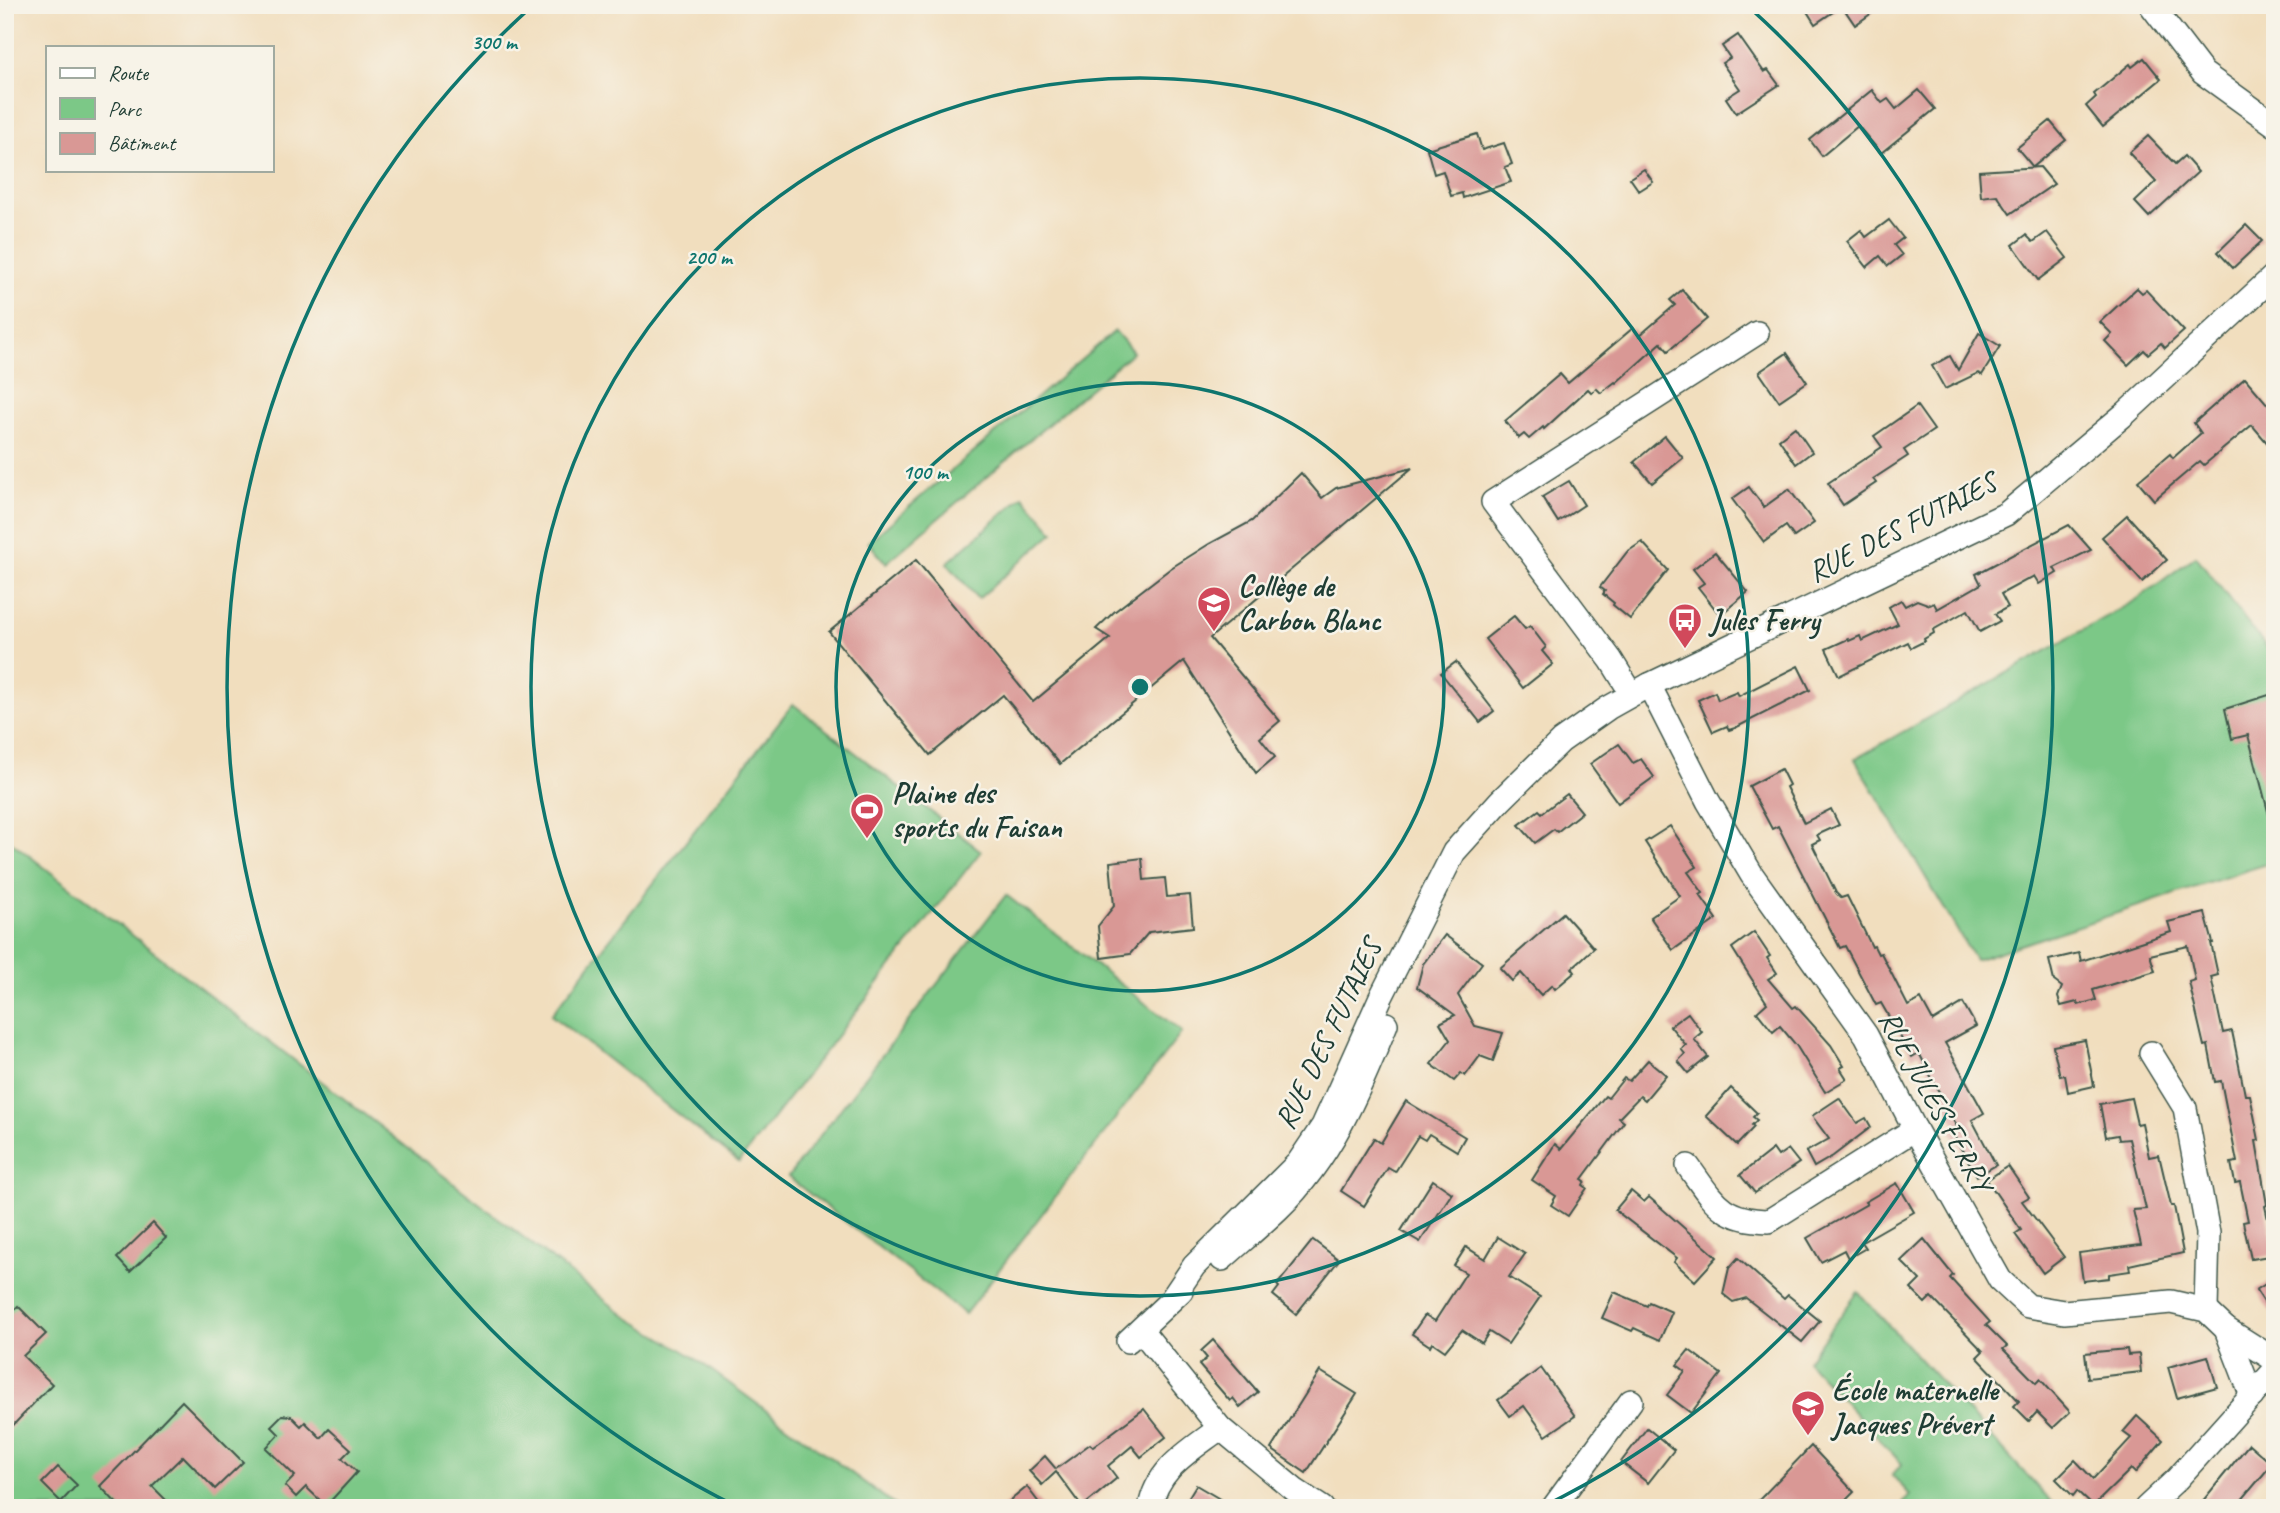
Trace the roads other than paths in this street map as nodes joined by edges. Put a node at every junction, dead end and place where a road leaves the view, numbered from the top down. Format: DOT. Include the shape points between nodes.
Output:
graph roads {
  1 [pos="2151,5"];
  2 [pos="2275,125"];
  3 [pos="2275,275"];
  4 [pos="1758,333"];
  5 [pos="1640,690"];
  6 [pos="2151,1053"];
  7 [pos="1914,1129"];
  8 [pos="1688,1166"];
  9 [pos="2206,1310"];
  10 [pos="2226,1329"];
  11 [pos="2275,1360"];
  12 [pos="2275,1370"];
  13 [pos="2252,1395"];
  14 [pos="1631,1401"];
  15 [pos="1220,1427"];
  16 [pos="1150,1508"];
  17 [pos="1322,1508"];
  18 [pos="1553,1508"];
  19 [pos="2146,1508"];
  1 -- 2 [label="street" via="2203,73"];
  3 -- 5 [label="street, RUE DES FUTAIES" via="2126,413 2006,514"];
  4 -- 5 [label="street, RUE JULES FERRY" via="1493,502 1611,660"];
  5 -- 7 [label="street, RUE JULES FERRY" via="1739,854 1866,1035"];
  5 -- 15 [label="street, RUE DES FUTAIES" via="1561,741 1454,852 1423,915 1392,1008 1339,1130 1280,1208 1134,1336"];
  6 -- 9 [label="street" via="2185,1108 2208,1233"];
  7 -- 8 [label="street" via="1769,1221 1744,1220 1716,1205"];
  7 -- 9 [label="street, RUE JULES FERRY" via="2000,1280 2028,1306 2064,1312 2171,1302"];
  9 -- 10 [label="street"];
  10 -- 11 [label="street"];
  10 -- 13 [label="street"];
  12 -- 13 [label="street"];
  13 -- 19 [label="street"];
  14 -- 18 [label="street"];
  15 -- 16 [label="street" via="1163,1474"];
  15 -- 17 [label="street"];
}
